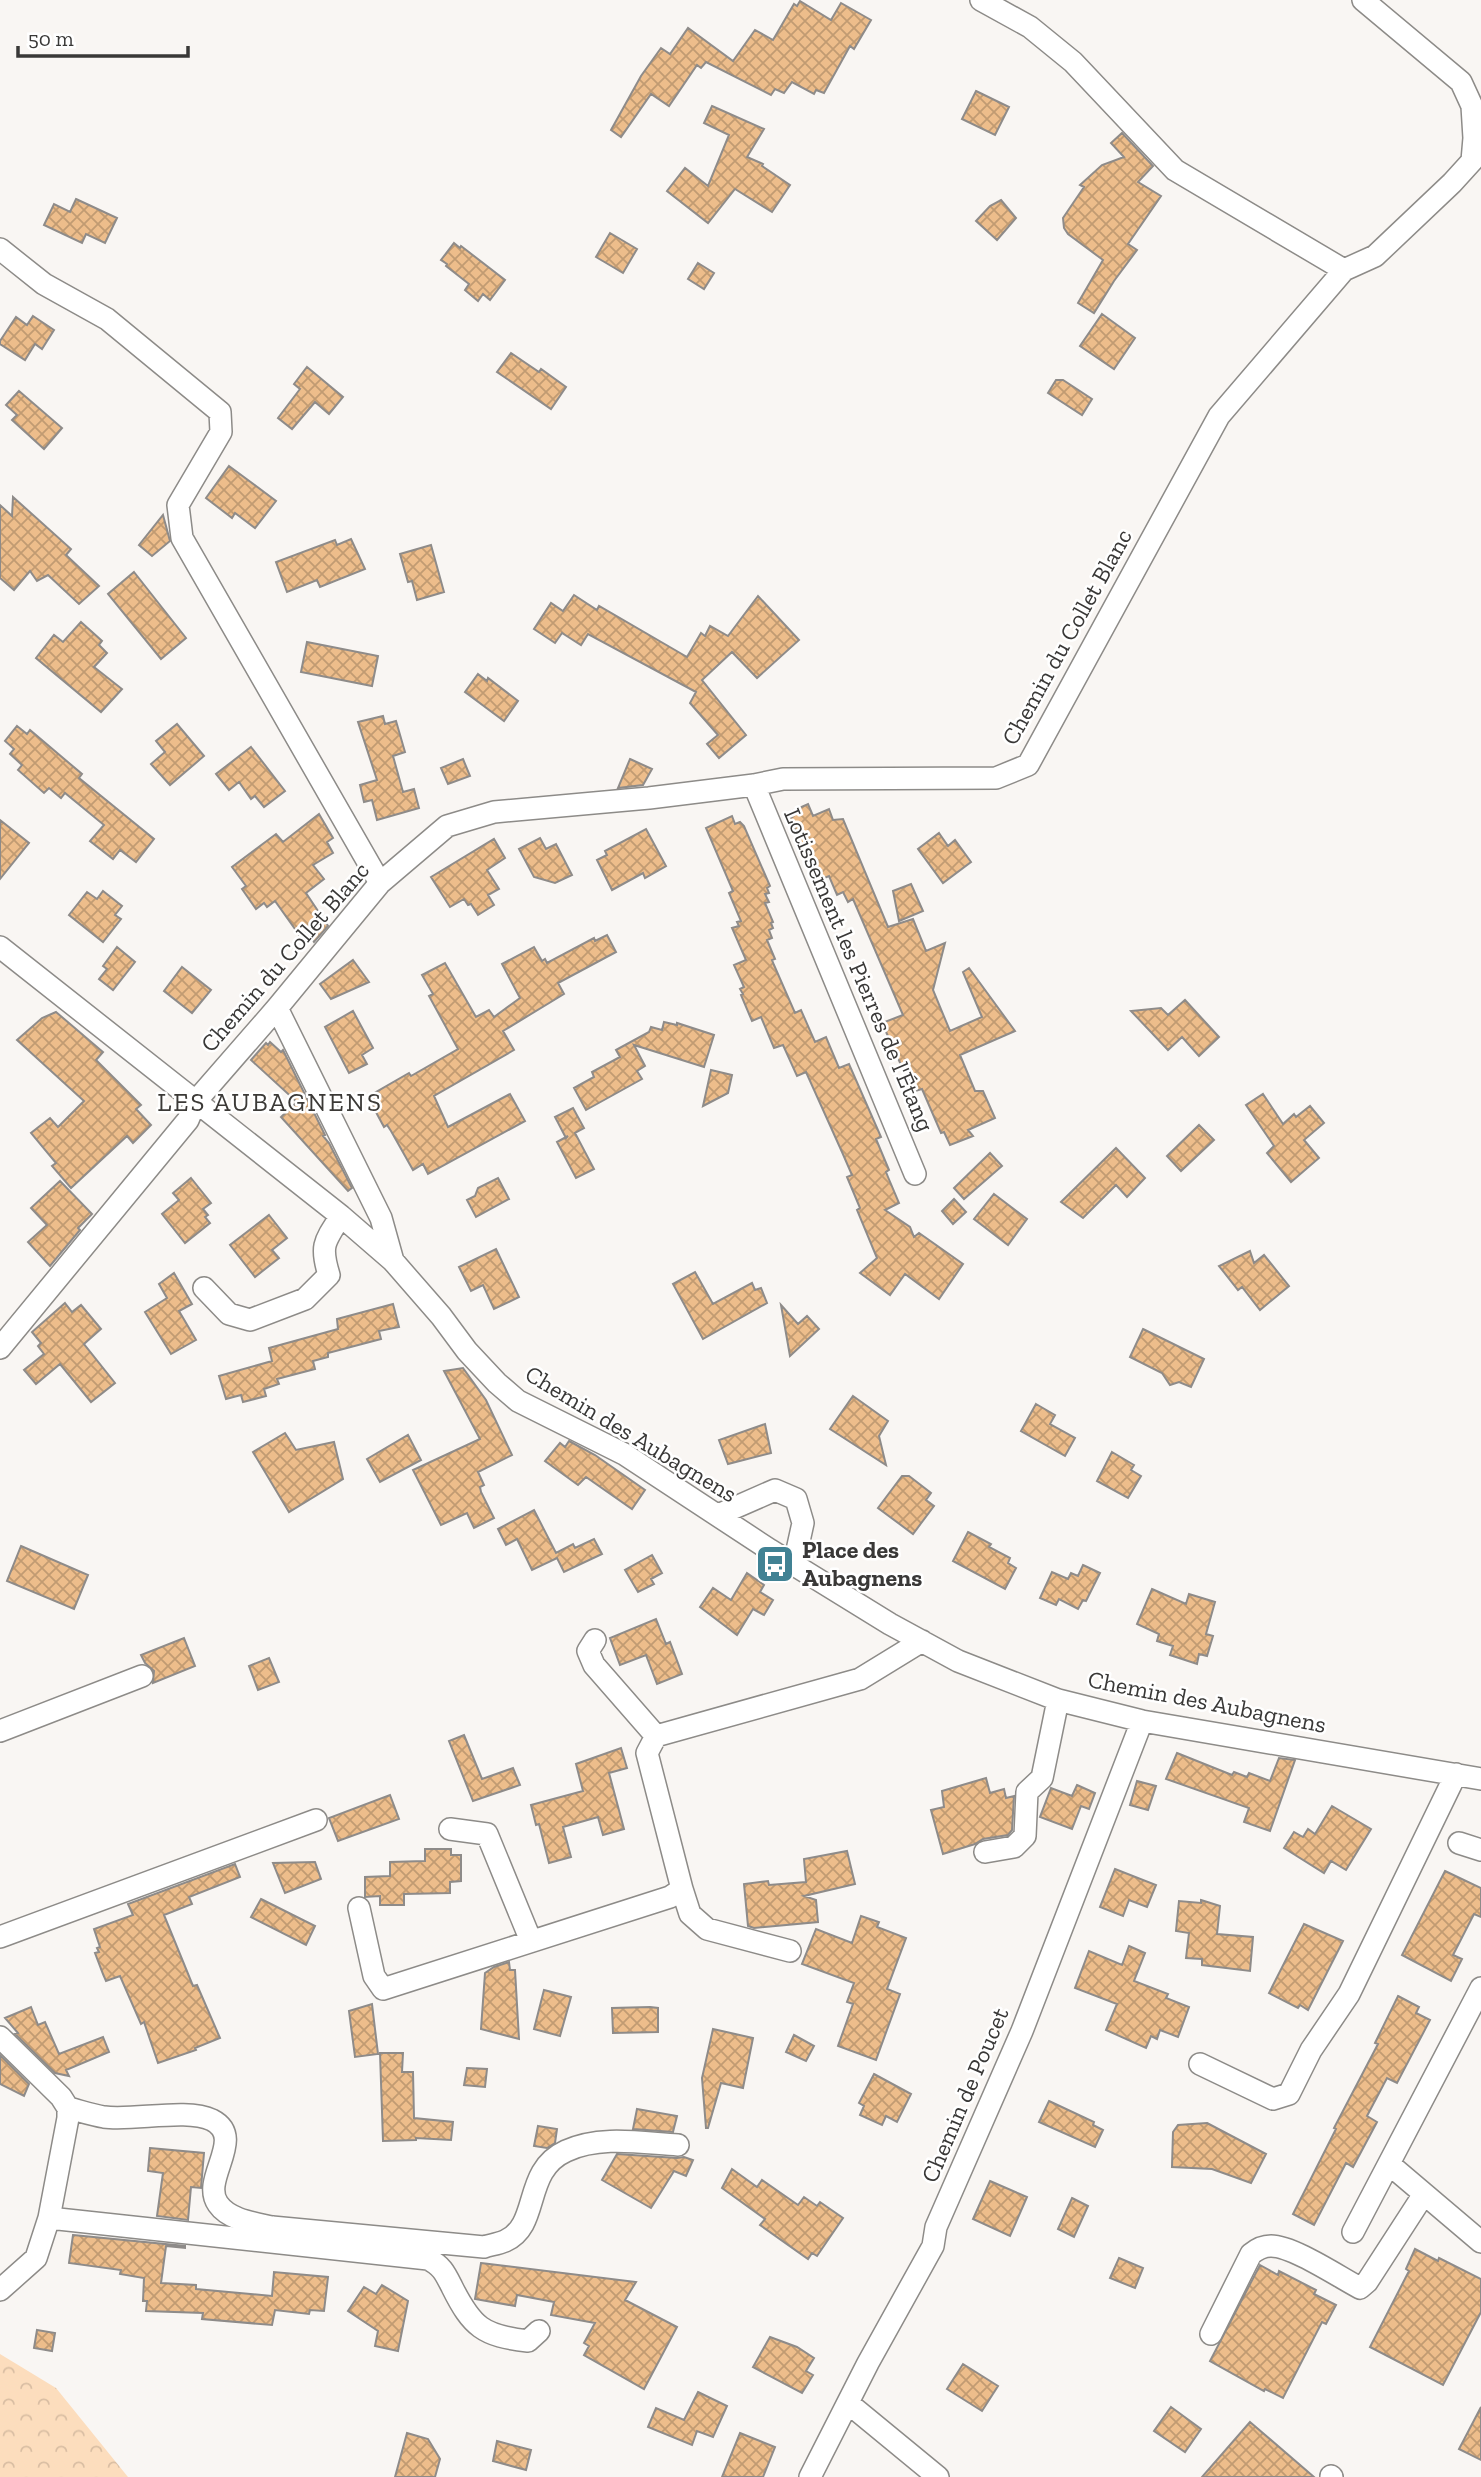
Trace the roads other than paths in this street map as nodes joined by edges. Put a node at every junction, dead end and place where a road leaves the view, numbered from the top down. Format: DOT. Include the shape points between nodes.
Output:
graph roads {
  1 [pos="981,0"];
  2 [pos="1363,0"];
  3 [pos="0,249"];
  4 [pos="1344,270"];
  5 [pos="754,785"];
  6 [pos="380,883"];
  7 [pos="0,947"];
  8 [pos="277,1008"];
  9 [pos="196,1101"];
  10 [pos="915,1174"];
  11 [pos="341,1216"];
  12 [pos="393,1261"];
  13 [pos="204,1288"];
  14 [pos="0,1348"];
  15 [pos="718,1515"];
  16 [pos="794,1564"];
  17 [pos="595,1640"];
  18 [pos="922,1641"];
  19 [pos="142,1676"];
  20 [pos="1058,1700"];
  21 [pos="1142,1721"];
  22 [pos="0,1731"];
  23 [pos="656,1736"];
  24 [pos="1457,1774"];
  25 [pos="1481,1779"];
  26 [pos="316,1820"];
  27 [pos="450,1829"];
  28 [pos="1459,1843"];
  29 [pos="1481,1850"];
  30 [pos="985,1852"];
  31 [pos="682,1889"];
  32 [pos="359,1908"];
  33 [pos="0,1937"];
  34 [pos="531,1941"];
  35 [pos="790,1951"];
  36 [pos="1481,1988"];
  37 [pos="0,2036"];
  38 [pos="1200,2064"];
  39 [pos="68,2108"];
  40 [pos="678,2145"];
  41 [pos="1389,2164"];
  42 [pos="1424,2194"];
  43 [pos="50,2218"];
  44 [pos="1353,2232"];
  45 [pos="1481,2242"];
  46 [pos="0,2290"];
  47 [pos="539,2331"];
  48 [pos="1211,2334"];
  49 [pos="848,2403"];
  50 [pos="810,2477"];
  51 [pos="938,2477"];
  1 -- 4 [label="street" via="1030,27 1073,62 1175,170"];
  2 -- 4 [label="street, Chemin du Collet Blanc" via="1461,82 1472,106 1474,138 1472,161 1452,183 1375,256"];
  3 -- 6 [label="street" via="44,284 107,318 220,412 221,432 178,505 182,538"];
  4 -- 5 [label="street, Chemin du Collet Blanc" via="1219,416 1028,765 996,778 783,779"];
  5 -- 6 [label="street, Chemin du Collet Blanc" via="494,812 447,826"];
  5 -- 10 [label="street, Lotissement les Pierres de l'Étang"];
  6 -- 8 [label="street, Chemin du Collet Blanc"];
  7 -- 9 [label="street, Chemin des Aubagnens"];
  8 -- 9 [label="street, Chemin du Collet Blanc"];
  8 -- 12 [label="street" via="381,1218"];
  9 -- 11 [label="street, Chemin des Aubagnens"];
  9 -- 14 [label="street, Chemin du Collet Blanc" via="188,1119"];
  11 -- 12 [label="street, Chemin des Aubagnens"];
  11 -- 13 [label="street" via="323,1254 329,1275 305,1299 250,1320 229,1314"];
  12 -- 15 [label="street, Chemin des Aubagnens" via="467,1351 518,1401 624,1454"];
  15 -- 16 [label="street, Chemin des Aubagnens"];
  15 -- 16 [label="street" via="775,1490 796,1499 803,1523"];
  16 -- 18 [label="street, Chemin des Aubagnens"];
  17 -- 23 [label="street" via="589,1651 594,1665"];
  18 -- 20 [label="street, Chemin des Aubagnens" via="958,1661"];
  18 -- 23 [label="street" via="860,1679"];
  19 -- 22 [label="street"];
  20 -- 21 [label="street, Chemin des Aubagnens"];
  20 -- 30 [label="street" via="1042,1778 1027,1792 1025,1836 1014,1847"];
  21 -- 24 [label="street, Chemin des Aubagnens"];
  21 -- 49 [label="street, Chemin de Poucet" via="1022,2031 936,2227 933,2246"];
  23 -- 31 [label="street" via="647,1754"];
  24 -- 25 [label="street, Chemin des Aubagnens"];
  24 -- 38 [label="street" via="1349,1994 1311,2050 1289,2094 1273,2099"];
  26 -- 33 [label="street"];
  27 -- 34 [label="street" via="487,1834"];
  28 -- 29 [label="street"];
  31 -- 34 [label="street" via="670,1897"];
  31 -- 35 [label="street" via="690,1914 707,1929"];
  32 -- 34 [label="street" via="374,1976 383,1989"];
  36 -- 41 [label="street"];
  37 -- 39 [label="street"];
  39 -- 40 [label="street" via="105,2117 198,2116 214,2121 224,2130 226,2142 212,2186 218,2204 242,2220 272,2227 484,2247 506,2241 519,2230 539,2176 565,2151 590,2143"];
  39 -- 43 [label="street"];
  41 -- 42 [label="street"];
  41 -- 44 [label="street"];
  42 -- 45 [label="street"];
  42 -- 48 [label="street" via="1360,2288 1284,2248 1259,2248 1251,2254"];
  43 -- 46 [label="street" via="36,2258"];
  43 -- 47 [label="street" via="428,2259 441,2266 466,2314 487,2333 528,2341"];
  49 -- 50 [label="street, Chemin de Poucet"];
  49 -- 51 [label="street"];
}
